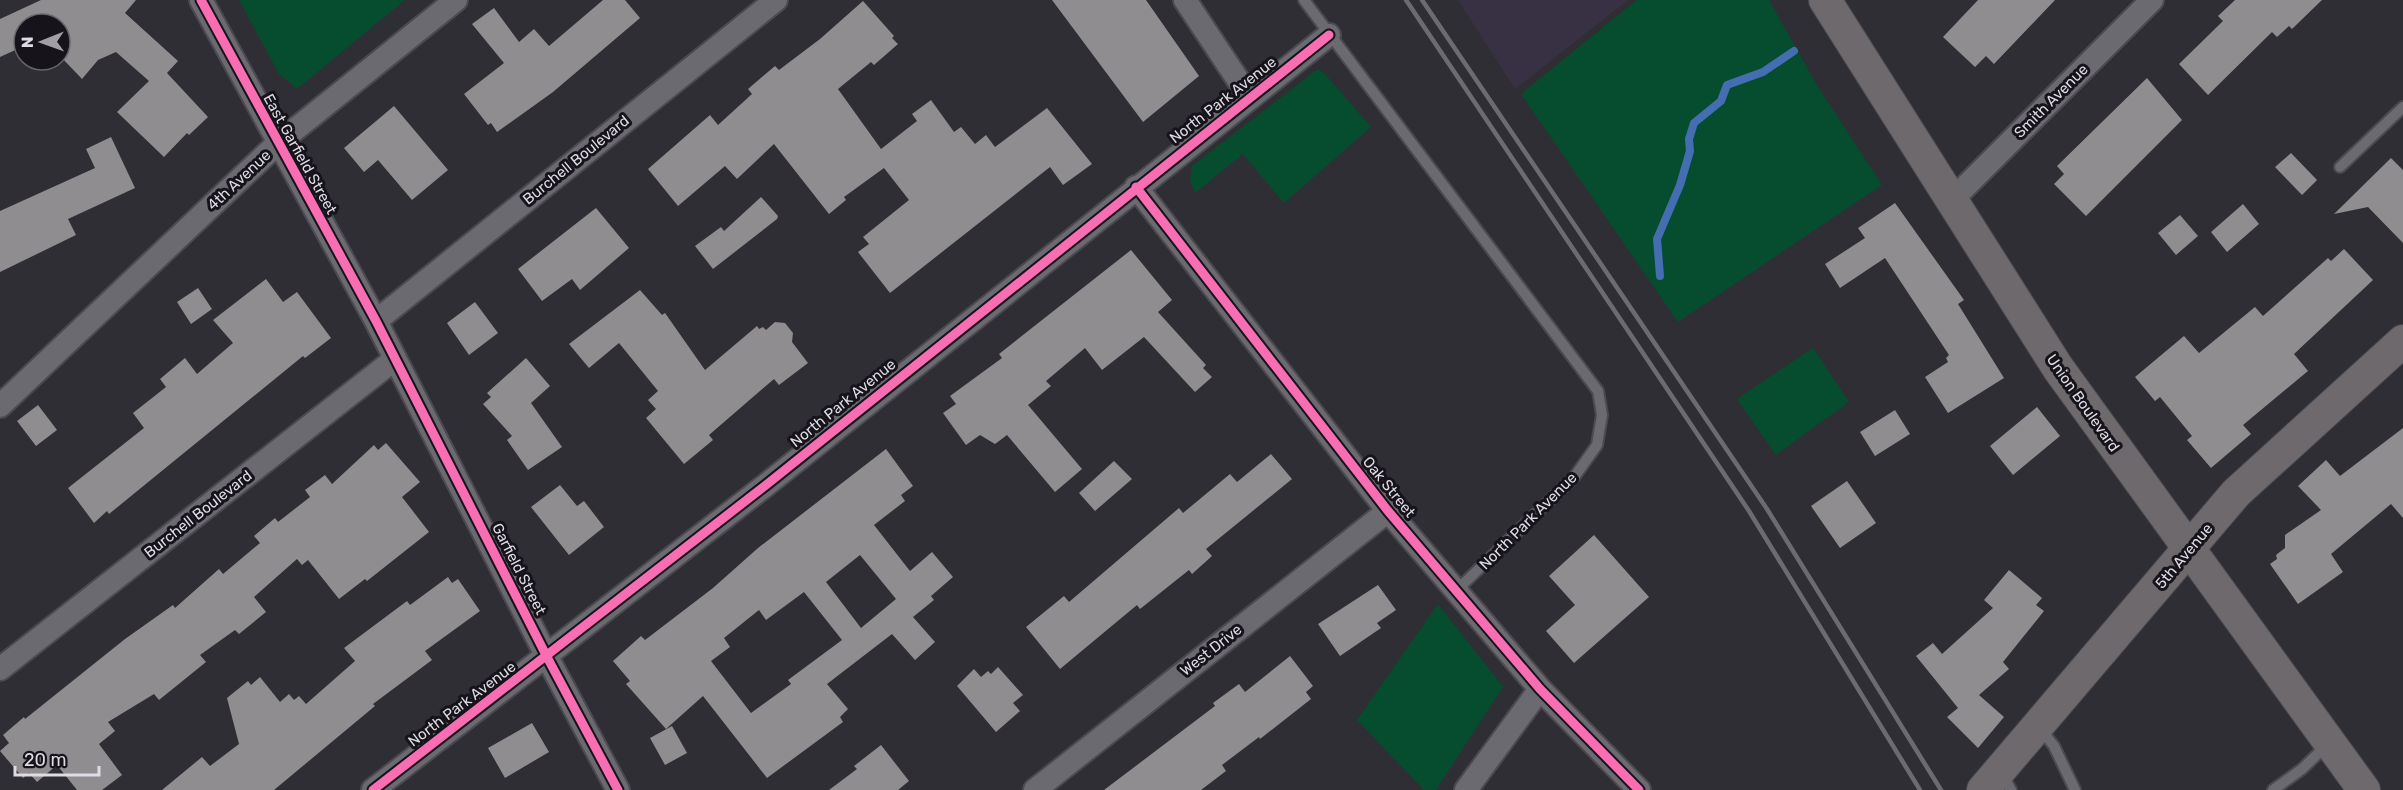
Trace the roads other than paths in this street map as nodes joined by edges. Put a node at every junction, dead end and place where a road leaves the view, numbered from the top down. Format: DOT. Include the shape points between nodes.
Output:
graph roads {
  1 [pos="201,0"];
  2 [pos="456,0"];
  3 [pos="776,0"];
  4 [pos="1185,0"];
  5 [pos="1304,0"];
  6 [pos="1825,0"];
  7 [pos="2152,0"];
  8 [pos="1329,35"];
  9 [pos="1250,98"];
  10 [pos="2403,107"];
  11 [pos="277,144"];
  12 [pos="2340,167"];
  13 [pos="1136,186"];
  14 [pos="1950,202"];
  15 [pos="375,321"];
  16 [pos="2401,346"];
  17 [pos="395,359"];
  18 [pos="0,406"];
  19 [pos="1388,511"];
  20 [pos="2189,551"];
  21 [pos="1456,591"];
  22 [pos="547,657"];
  23 [pos="0,669"];
  24 [pos="1540,689"];
  25 [pos="2039,727"];
  26 [pos="2330,742"];
  27 [pos="1998,784"];
  28 [pos="373,790"];
  29 [pos="618,790"];
  30 [pos="1035,790"];
  31 [pos="1466,790"];
  32 [pos="1639,790"];
  33 [pos="2075,790"];
  34 [pos="2273,790"];
  35 [pos="2364,790"];
  1 -- 11 [label="street, East Garfield Street"];
  2 -- 11 [label="street, 4th Avenue"];
  3 -- 15 [label="street, Burchell Boulevard"];
  4 -- 9 [label="street"];
  5 -- 8 [label="lane, North Park Avenue"];
  6 -- 14 [label="main road, Union Boulevard"];
  7 -- 14 [label="street, Smith Avenue"];
  8 -- 9 [label="street, North Park Avenue"];
  8 -- 21 [label="lane, North Park Avenue" via="1598,391 1602,415 1597,445 1575,476"];
  9 -- 13 [label="street, North Park Avenue"];
  10 -- 12 [label="lane"];
  11 -- 15 [label="street, East Garfield Street"];
  11 -- 18 [label="street, 4th Avenue"];
  13 -- 19 [label="street, Oak Street"];
  13 -- 22 [label="street, North Park Avenue"];
  14 -- 20 [label="main road, Union Boulevard" via="2058,368"];
  15 -- 17 [label="street, East Garfield Street"];
  16 -- 20 [label="main road, 5th Avenue" via="2236,493"];
  17 -- 22 [label="street, Garfield Street"];
  17 -- 23 [label="street, Burchell Boulevard"];
  19 -- 21 [label="street, Oak Street"];
  19 -- 30 [label="street, West Drive"];
  20 -- 25 [label="main road, 5th Avenue"];
  20 -- 26 [label="main road, Union Boulevard"];
  21 -- 24 [label="street, Oak Street"];
  22 -- 28 [label="street, North Park Avenue"];
  22 -- 29 [label="street, Garfield Street"];
  24 -- 31 [label="street"];
  24 -- 32 [label="street, Oak Street"];
  25 -- 27 [label="main road, 5th Avenue"];
  25 -- 33 [label="lane" via="2054,746"];
  26 -- 34 [label="lane"];
  26 -- 35 [label="main road, Union Boulevard"];
}
